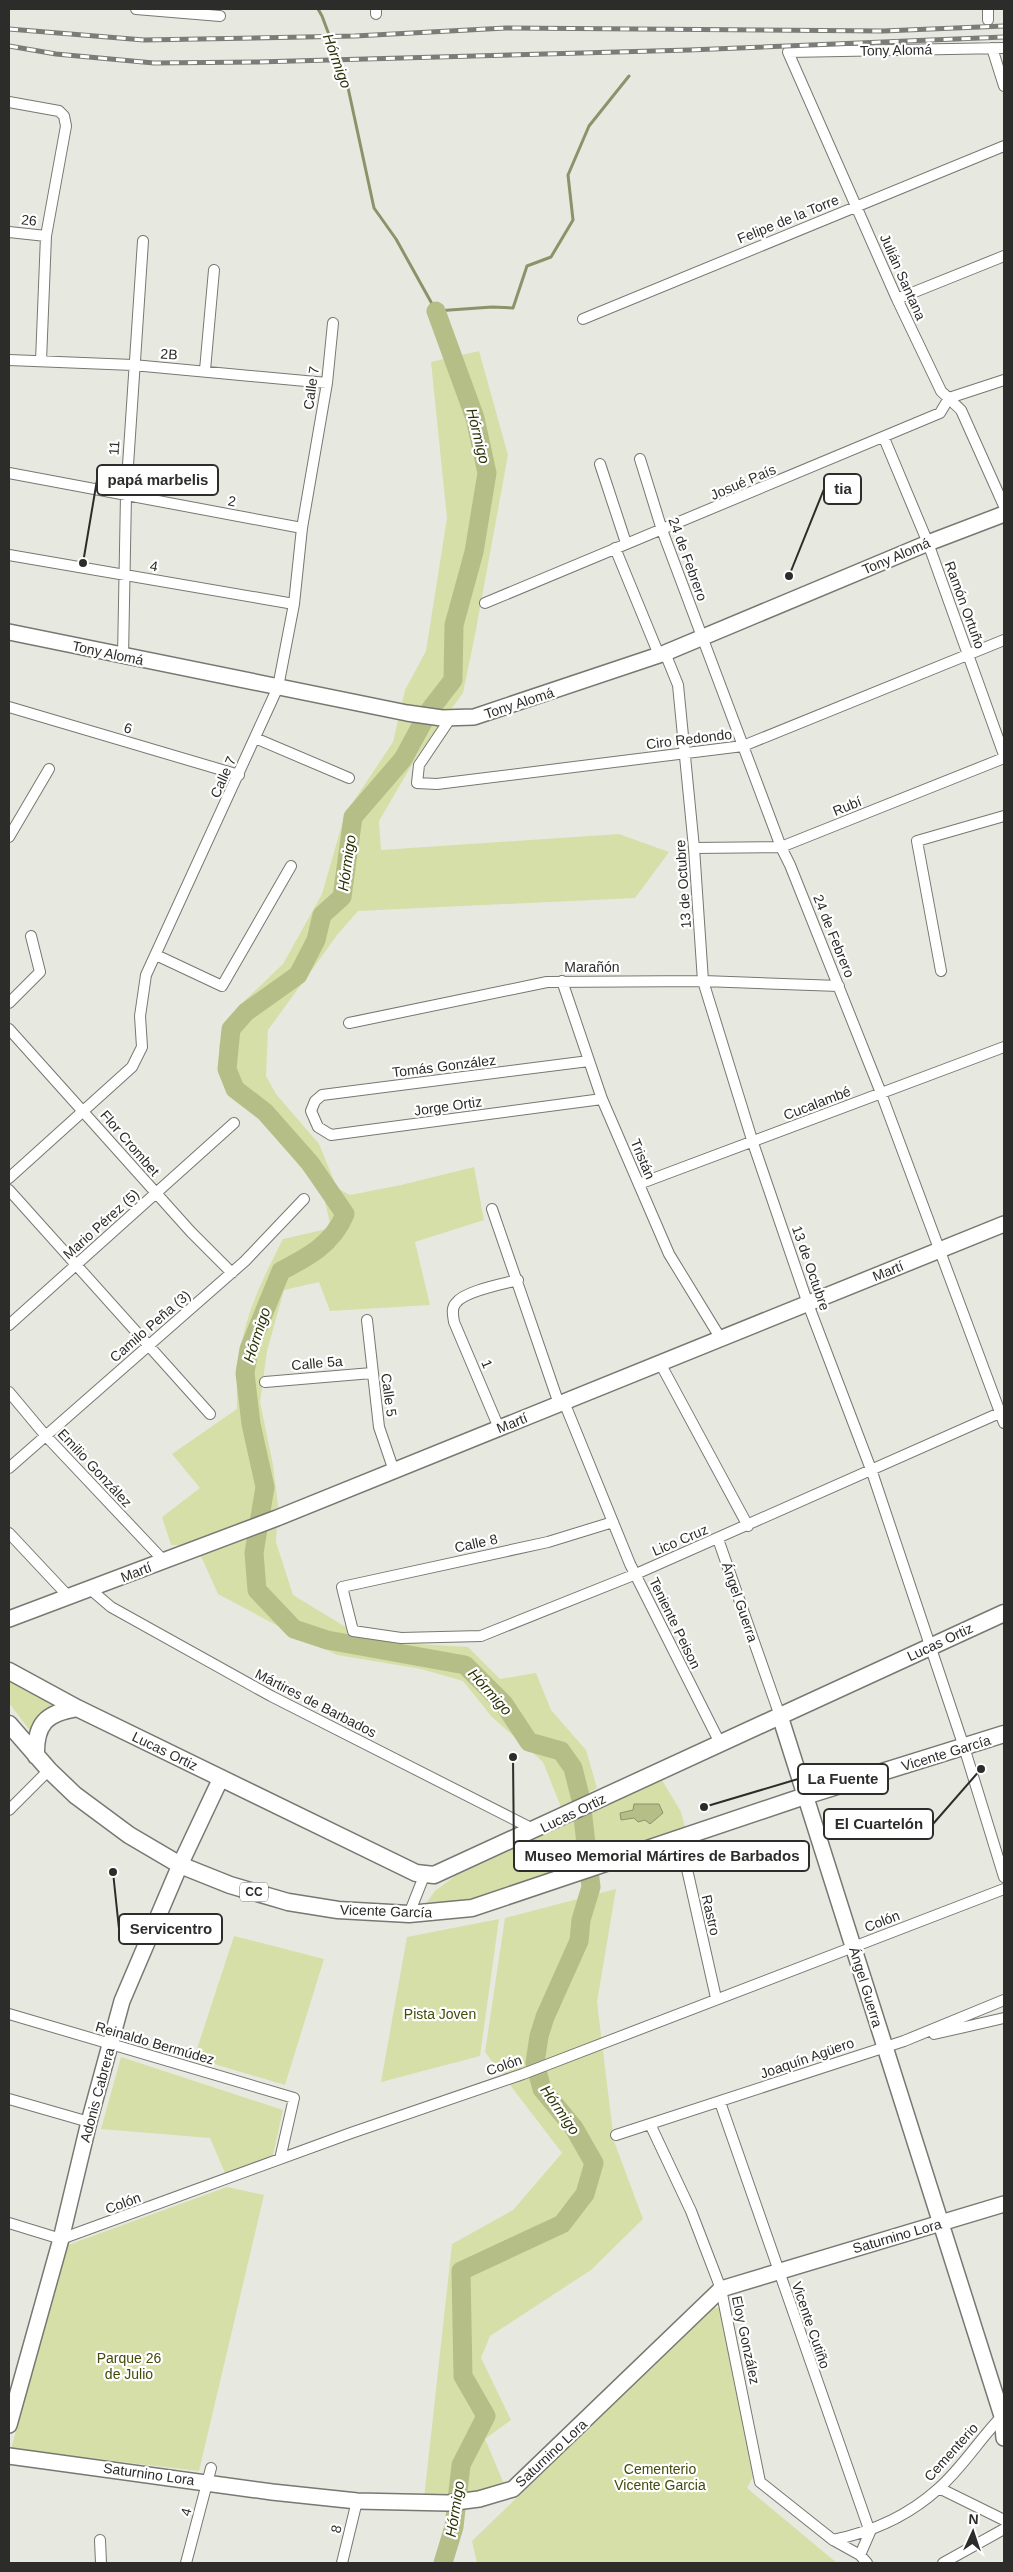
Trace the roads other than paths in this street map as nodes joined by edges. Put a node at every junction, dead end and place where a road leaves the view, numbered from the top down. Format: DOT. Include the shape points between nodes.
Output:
graph roads {
  1 [pos="136,9"];
  2 [pos="220,16"];
  3 [pos="992,48"];
  4 [pos="1004,48"];
  5 [pos="788,52"];
  6 [pos="1004,86"];
  7 [pos="9,102"];
  8 [pos="1004,146"];
  9 [pos="856,206"];
  10 [pos="9,232"];
  11 [pos="46,236"];
  12 [pos="143,241"];
  13 [pos="1004,256"];
  14 [pos="214,270"];
  15 [pos="898,299"];
  16 [pos="583,319"];
  17 [pos="333,323"];
  18 [pos="9,360"];
  19 [pos="41,361"];
  20 [pos="133,364"];
  21 [pos="205,370"];
  22 [pos="1004,380"];
  23 [pos="327,383"];
  24 [pos="949,398"];
  25 [pos="884,438"];
  26 [pos="640,459"];
  27 [pos="600,464"];
  28 [pos="9,473"];
  29 [pos="126,495"];
  30 [pos="1004,506"];
  31 [pos="1004,514"];
  32 [pos="302,528"];
  33 [pos="662,530"];
  34 [pos="928,543"];
  35 [pos="626,544"];
  36 [pos="615,548"];
  37 [pos="9,555"];
  38 [pos="124,575"];
  39 [pos="485,603"];
  40 [pos="294,604"];
  41 [pos="9,632"];
  42 [pos="703,638"];
  43 [pos="1004,640"];
  44 [pos="662,654"];
  45 [pos="968,654"];
  46 [pos="123,657"];
  47 [pos="278,687"];
  48 [pos="9,708"];
  49 [pos="446,719"];
  50 [pos="255,738"];
  51 [pos="743,746"];
  52 [pos="686,753"];
  53 [pos="1004,757"];
  54 [pos="49,769"];
  55 [pos="239,775"];
  56 [pos="349,778"];
  57 [pos="1004,816"];
  58 [pos="9,837"];
  59 [pos="781,847"];
  60 [pos="694,848"];
  61 [pos="291,866"];
  62 [pos="31,936"];
  63 [pos="156,954"];
  64 [pos="941,972"];
  65 [pos="562,981"];
  66 [pos="703,981"];
  67 [pos="839,986"];
  68 [pos="9,1003"];
  69 [pos="349,1023"];
  70 [pos="9,1029"];
  71 [pos="1004,1047"];
  72 [pos="589,1061"];
  73 [pos="882,1093"];
  74 [pos="602,1099"];
  75 [pos="84,1111"];
  76 [pos="311,1111"];
  77 [pos="234,1123"];
  78 [pos="753,1143"];
  79 [pos="9,1178"];
  80 [pos="639,1184"];
  81 [pos="9,1190"];
  82 [pos="156,1193"];
  83 [pos="304,1199"];
  84 [pos="492,1209"];
  85 [pos="1004,1224"];
  86 [pos="941,1250"];
  87 [pos="77,1264"];
  88 [pos="232,1273"];
  89 [pos="518,1280"];
  90 [pos="808,1304"];
  91 [pos="367,1320"];
  92 [pos="9,1325"];
  93 [pos="721,1338"];
  94 [pos="148,1345"];
  95 [pos="660,1363"];
  96 [pos="372,1372"];
  97 [pos="266,1382"];
  98 [pos="9,1392"];
  99 [pos="561,1403"];
  100 [pos="1002,1412"];
  101 [pos="210,1414"];
  102 [pos="1004,1423"];
  103 [pos="499,1428"];
  104 [pos="46,1435"];
  105 [pos="9,1468"];
  106 [pos="394,1470"];
  107 [pos="872,1472"];
  108 [pos="613,1522"];
  109 [pos="748,1526"];
  110 [pos="9,1533"];
  111 [pos="718,1539"];
  112 [pos="164,1561"];
  113 [pos="636,1574"];
  114 [pos="90,1589"];
  115 [pos="69,1597"];
  116 [pos="1004,1613"];
  117 [pos="12,1619"];
  118 [pos="353,1631"];
  119 [pos="931,1647"];
  120 [pos="9,1671"];
  121 [pos="77,1708"];
  122 [pos="780,1716"];
  123 [pos="9,1724"];
  124 [pos="1004,1734"];
  125 [pos="720,1743"];
  126 [pos="964,1747"];
  127 [pos="36,1756"];
  128 [pos="49,1770"];
  129 [pos="221,1778"];
  130 [pos="805,1796"];
  131 [pos="9,1810"];
  132 [pos="536,1830"];
  133 [pos="680,1838"];
  134 [pos="180,1865"];
  135 [pos="424,1876"];
  136 [pos="1004,1877"];
  137 [pos="1004,1888"];
  138 [pos="409,1914"];
  139 [pos="854,1947"];
  140 [pos="716,1998"];
  141 [pos="1004,2000"];
  142 [pos="9,2014"];
  143 [pos="1004,2018"];
  144 [pos="904,2041"];
  145 [pos="110,2044"];
  146 [pos="885,2047"];
  147 [pos="9,2099"];
  148 [pos="720,2102"];
  149 [pos="89,2122"];
  150 [pos="650,2124"];
  151 [pos="616,2135"];
  152 [pos="280,2159"];
  153 [pos="1004,2204"];
  154 [pos="9,2223"];
  155 [pos="939,2223"];
  156 [pos="61,2240"];
  157 [pos="778,2271"];
  158 [pos="721,2289"];
  159 [pos="14,2386"];
  160 [pos="1003,2415"];
  161 [pos="9,2425"];
  162 [pos="1004,2438"];
  163 [pos="9,2456"];
  164 [pos="210,2475"];
  165 [pos="939,2488"];
  166 [pos="357,2501"];
  167 [pos="1004,2520"];
  168 [pos="1004,2529"];
  169 [pos="870,2532"];
  170 [pos="100,2540"];
  171 [pos="832,2540"];
  172 [pos="863,2559"];
  173 [pos="102,2563"];
  174 [pos="186,2563"];
  175 [pos="342,2563"];
  176 [pos="943,2563"];
  1 -- 2 [label="street"];
  3 -- 4 [label="street, Tony Alomá"];
  3 -- 5 [label="street, Tony Alomá"];
  3 -- 6 [label="street"];
  5 -- 9 [label="street, Julián Santana"];
  7 -- 11 [label="street" via="49,108 64,116 66,126"];
  8 -- 9 [label="street, Felipe de la Torre"];
  9 -- 15 [label="street, Julián Santana"];
  9 -- 16 [label="street, Felipe de la Torre"];
  10 -- 11 [label="street, 26"];
  11 -- 19 [label="street"];
  12 -- 20 [label="street, 11"];
  13 -- 15 [label="street"];
  14 -- 21 [label="street"];
  15 -- 24 [label="street, Julián Santana" via="941,391"];
  17 -- 23 [label="street, Calle 7"];
  18 -- 19 [label="street, 2B"];
  19 -- 20 [label="street, 2B"];
  20 -- 21 [label="street, 2B"];
  20 -- 29 [label="street, 11"];
  21 -- 23 [label="street, 2B"];
  22 -- 24 [label="street"];
  23 -- 32 [label="street, Calle 7"];
  24 -- 25 [label="street, Josué País" via="940,413"];
  24 -- 30 [label="street, Julián Santana" via="961,410"];
  25 -- 33 [label="street, Josué País"];
  25 -- 34 [label="street, Ramón Ortuño"];
  26 -- 33 [label="street, 24 de Febrero"];
  27 -- 35 [label="street"];
  28 -- 29 [label="street, 2"];
  29 -- 32 [label="street, 2"];
  29 -- 38 [label="street, 11"];
  31 -- 34 [label="street, Tony Alomá"];
  32 -- 40 [label="street, Calle 7"];
  33 -- 35 [label="street, Josué País"];
  33 -- 42 [label="street, 24 de Febrero"];
  34 -- 42 [label="street, Tony Alomá"];
  34 -- 45 [label="street, Ramón Ortuño"];
  35 -- 36 [label="street, Josué País"];
  36 -- 39 [label="street, Josué País"];
  36 -- 44 [label="street, 13 de Octubre"];
  37 -- 38 [label="street, 4"];
  38 -- 40 [label="street, 4"];
  38 -- 46 [label="street, 11"];
  40 -- 47 [label="street, Calle 7"];
  41 -- 46 [label="street, Tony Alomá"];
  42 -- 44 [label="street, Tony Alomá"];
  42 -- 51 [label="street, 24 de Febrero"];
  43 -- 45 [label="street, Ciro Redondo"];
  44 -- 49 [label="street, Tony Alomá" via="498,710 474,717"];
  44 -- 52 [label="street, 13 de Octubre" via="678,685"];
  45 -- 51 [label="street, Ciro Redondo"];
  45 -- 53 [label="street, Ramón Ortuño"];
  46 -- 47 [label="street, Tony Alomá"];
  47 -- 49 [label="street, Tony Alomá"];
  47 -- 50 [label="street, Calle 7"];
  48 -- 55 [label="street, 6"];
  49 -- 52 [label="street, Ciro Redondo" via="419,765 417,783 437,784"];
  50 -- 55 [label="street, Calle 7"];
  50 -- 56 [label="street"];
  51 -- 52 [label="street, Ciro Redondo"];
  51 -- 59 [label="street, 24 de Febrero"];
  52 -- 60 [label="street, 13 de Octubre"];
  53 -- 59 [label="street, Rubí"];
  54 -- 58 [label="street"];
  55 -- 63 [label="street, Calle 7"];
  57 -- 64 [label="street" via="917,841"];
  59 -- 60 [label="street, Rubí"];
  59 -- 67 [label="street, 24 de Febrero"];
  60 -- 66 [label="street, 13 de Octubre"];
  61 -- 63 [label="street" via="222,986"];
  62 -- 68 [label="street" via="40,972"];
  63 -- 75 [label="street, Calle 7" via="146,975 142,1000 142,1047 132,1067"];
  65 -- 66 [label="street, Marañón"];
  65 -- 69 [label="street, Marañón"];
  65 -- 72 [label="street, Tristán"];
  66 -- 67 [label="street, Marañón"];
  66 -- 78 [label="street, 13 de Octubre"];
  67 -- 73 [label="street, 24 de Febrero"];
  70 -- 75 [label="street, Flor Crombet"];
  71 -- 73 [label="street, Cucalambé"];
  72 -- 74 [label="street, Tristán"];
  72 -- 76 [label="street, Tomás González" via="322,1095"];
  73 -- 78 [label="street, Cucalambé"];
  73 -- 86 [label="street, 24 de Febrero"];
  74 -- 76 [label="street, Jorge Ortiz" via="330,1135 318,1127"];
  74 -- 80 [label="street, Tristán"];
  75 -- 79 [label="street, Calle 7"];
  75 -- 82 [label="street, Flor Crombet"];
  77 -- 82 [label="street, Mario Pérez (5)"];
  78 -- 80 [label="street, Cucalambé"];
  78 -- 90 [label="street, 13 de Octubre"];
  80 -- 93 [label="street, Tristán" via="669,1254"];
  81 -- 87 [label="street"];
  82 -- 87 [label="street, Mario Pérez (5)"];
  82 -- 88 [label="street, Flor Crombet"];
  83 -- 88 [label="street, Camilo Peña (3)"];
  84 -- 89 [label="street, Teniente Peison"];
  85 -- 86 [label="street, Martí"];
  86 -- 90 [label="street, Martí"];
  86 -- 100 [label="street, 24 de Febrero"];
  87 -- 92 [label="street, Mario Pérez (5)"];
  87 -- 94 [label="street"];
  88 -- 94 [label="street, Camilo Peña (3)"];
  89 -- 99 [label="street, Teniente Peison"];
  89 -- 103 [label="street, 1" via="465,1297 456,1302 453,1309 454,1322"];
  90 -- 93 [label="street, Martí"];
  90 -- 107 [label="street, 13 de Octubre"];
  91 -- 96 [label="street, Calle 5"];
  93 -- 95 [label="street, Martí"];
  94 -- 101 [label="street"];
  94 -- 104 [label="street, Camilo Peña (3)"];
  95 -- 99 [label="street, Martí"];
  95 -- 109 [label="street"];
  96 -- 97 [label="street, Calle 5a"];
  96 -- 106 [label="street, Calle 5" via="379,1427"];
  98 -- 104 [label="street, Emilio González"];
  99 -- 103 [label="street, Martí"];
  99 -- 108 [label="street, Teniente Peison"];
  100 -- 102 [label="street, 24 de Febrero"];
  100 -- 107 [label="street, Lico Cruz"];
  103 -- 106 [label="street, Martí"];
  104 -- 105 [label="street, Camilo Peña (3)"];
  104 -- 112 [label="street, Emilio González"];
  106 -- 112 [label="street, Martí"];
  107 -- 109 [label="street, Lico Cruz"];
  107 -- 119 [label="street, 13 de Octubre"];
  108 -- 113 [label="street, Teniente Peison"];
  108 -- 118 [label="street, Calle 8" via="548,1542 342,1587"];
  109 -- 111 [label="street, Lico Cruz"];
  110 -- 115 [label="street"];
  111 -- 113 [label="street, Lico Cruz"];
  111 -- 122 [label="street, Ángel Guerra"];
  112 -- 114 [label="street, Martí"];
  113 -- 118 [label="street, Lico Cruz" via="481,1636 401,1638"];
  113 -- 125 [label="street, Teniente Peison"];
  114 -- 115 [label="street, Martí"];
  114 -- 132 [label="street, Mártires de Barbados" via="111,1607 271,1696"];
  115 -- 117 [label="street, Martí"];
  116 -- 119 [label="main road, Lucas Ortiz"];
  119 -- 122 [label="main road, Lucas Ortiz"];
  119 -- 126 [label="street, 13 de Octubre"];
  120 -- 121 [label="main road, Lucas Ortiz"];
  121 -- 127 [label="main road" via="58,1711 45,1722 36,1740"];
  121 -- 129 [label="main road, Lucas Ortiz"];
  122 -- 125 [label="main road, Lucas Ortiz"];
  122 -- 130 [label="street, Ángel Guerra"];
  123 -- 127 [label="main road, Vicente García / CC"];
  124 -- 126 [label="main road, Vicente García / CC"];
  125 -- 132 [label="main road, Lucas Ortiz"];
  126 -- 130 [label="main road, Vicente García / CC"];
  126 -- 136 [label="street, 13 de Octubre"];
  127 -- 128 [label="main road, Vicente García / CC"];
  128 -- 131 [label="street"];
  128 -- 134 [label="main road, Vicente García / CC" via="75,1795 129,1835"];
  129 -- 134 [label="street, Adonis Cabrera"];
  129 -- 135 [label="main road, Lucas Ortiz"];
  130 -- 133 [label="main road, Vicente García / CC"];
  130 -- 139 [label="street, Ángel Guerra"];
  132 -- 135 [label="main road, Lucas Ortiz" via="442,1873"];
  133 -- 138 [label="main road, Vicente García / CC" via="472,1908"];
  133 -- 140 [label="street, Rastro"];
  134 -- 138 [label="main road, Vicente García / CC" via="230,1885 288,1902 338,1910"];
  134 -- 145 [label="street, Adonis Cabrera" via="122,2002"];
  135 -- 138 [label="street"];
  137 -- 139 [label="street, Colón"];
  139 -- 140 [label="street, Colón"];
  139 -- 146 [label="street, Ángel Guerra"];
  140 -- 152 [label="street, Colón" via="523,2074"];
  141 -- 144 [label="street, Joaquín Agüero"];
  142 -- 145 [label="street, Reinaldo Bermúdez"];
  143 -- 144 [label="street"];
  144 -- 146 [label="street, Joaquín Agüero"];
  145 -- 149 [label="street, Adonis Cabrera"];
  145 -- 152 [label="street, Reinaldo Bermúdez" via="294,2098"];
  146 -- 148 [label="street, Joaquín Agüero"];
  146 -- 155 [label="street, Ángel Guerra"];
  147 -- 149 [label="street"];
  148 -- 150 [label="street, Joaquín Agüero"];
  148 -- 157 [label="street, Vicente Cutiño"];
  149 -- 156 [label="street, Adonis Cabrera"];
  150 -- 151 [label="street, Joaquín Agüero"];
  150 -- 158 [label="street, Eloy González" via="691,2211"];
  152 -- 156 [label="street, Colón"];
  153 -- 155 [label="street, Saturnino Lora"];
  154 -- 156 [label="street"];
  155 -- 157 [label="street, Saturnino Lora"];
  155 -- 160 [label="street, Ángel Guerra"];
  156 -- 159 [label="street, Adonis Cabrera"];
  157 -- 158 [label="street, Saturnino Lora"];
  157 -- 169 [label="street, Vicente Cutiño"];
  158 -- 166 [label="street, Saturnino Lora" via="513,2489 479,2499 448,2503"];
  158 -- 171 [label="street, Eloy González" via="760,2482"];
  159 -- 161 [label="street, Adonis Cabrera"];
  160 -- 162 [label="street, Ángel Guerra"];
  160 -- 165 [label="street, Cementerio"];
  163 -- 164 [label="street, Saturnino Lora"];
  164 -- 166 [label="street, Saturnino Lora"];
  164 -- 174 [label="street, 4"];
  165 -- 167 [label="street"];
  165 -- 169 [label="street, Cementerio" via="908,2512"];
  166 -- 175 [label="street, 8"];
  168 -- 176 [label="street"];
  169 -- 171 [label="street, Cementerio"];
  169 -- 172 [label="street"];
  170 -- 173 [label="street"];
  171 -- 172 [label="street"];
}
